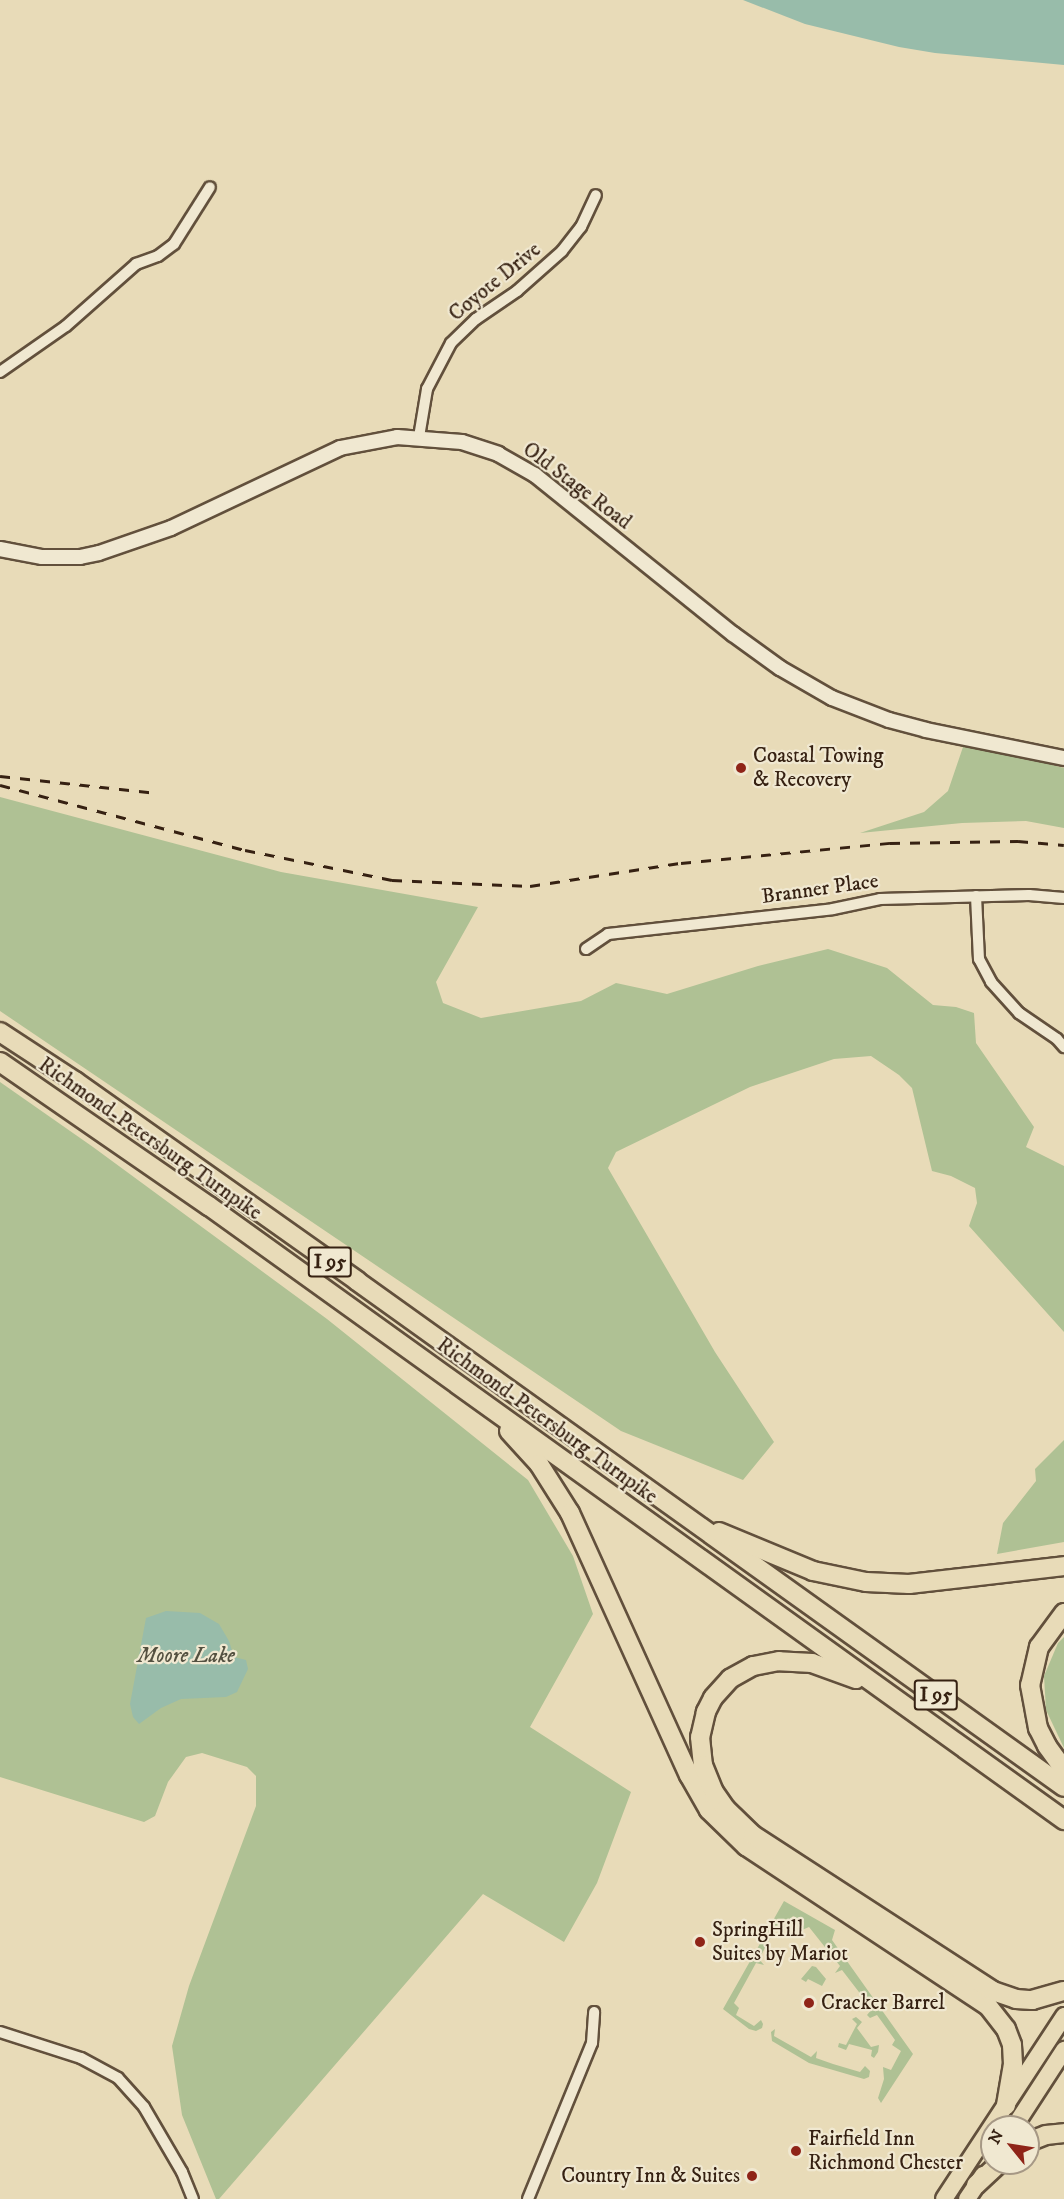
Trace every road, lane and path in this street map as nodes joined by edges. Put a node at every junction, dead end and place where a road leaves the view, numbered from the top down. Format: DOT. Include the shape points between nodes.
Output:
graph roads {
  1 [pos="210,187"];
  2 [pos="596,195"];
  3 [pos="0,372"];
  4 [pos="419,437"];
  5 [pos="0,549"];
  6 [pos="1064,758"];
  7 [pos="976,896"];
  8 [pos="1064,898"];
  9 [pos="586,949"];
  10 [pos="0,1032"];
  11 [pos="1064,1047"];
  12 [pos="0,1062"];
  13 [pos="483,1404"];
  14 [pos="703,1528"];
  15 [pos="1064,1566"];
  16 [pos="1064,1613"];
  17 [pos="891,1696"];
  18 [pos="1064,1769"];
  19 [pos="1064,1786"];
  20 [pos="1064,1820"];
  21 [pos="1064,1991"];
  22 [pos="594,2012"];
  23 [pos="1064,2016"];
  24 [pos="0,2032"];
  25 [pos="1064,2050"];
  26 [pos="1006,2105"];
  27 [pos="1022,2115"];
  28 [pos="1064,2133"];
  29 [pos="1040,2137"];
  30 [pos="982,2175"];
  31 [pos="988,2175"];
  32 [pos="971,2192"];
  33 [pos="193,2199"];
  34 [pos="528,2199"];
  35 [pos="944,2199"];
  1 -- 3 [label="street" via="174,244 136,264 66,326"];
  2 -- 4 [label="street, Coyote Drive" via="581,227 562,251 517,291 476,319 452,343 427,389"];
  4 -- 5 [label="street, Old Stage Road" via="381,439 340,448 171,528 105,551 59,558"];
  4 -- 6 [label="street, Old Stage Road" via="480,447 535,475 725,628 780,668 832,698 926,730"];
  7 -- 8 [label="street, Branner Place"];
  7 -- 9 [label="street, Branner Place" via="880,899 833,909 608,934"];
  7 -- 11 [label="street" via="979,958 991,982 1019,1013"];
  10 -- 14 [label="highway, Richmond-Petersburg Turnpike / I 95" via="75,1081"];
  12 -- 13 [label="highway, Richmond-Petersburg Turnpike / I 95" via="181,1186"];
  13 -- 17 [label="highway, Richmond-Petersburg Turnpike / I 95"];
  13 -- 26 [label="highway" via="539,1464 565,1505 689,1775 709,1810 746,1846 988,2006 1006,2029 1012,2045"];
  14 -- 15 [label="highway" via="730,1535 813,1570 866,1582 909,1584"];
  14 -- 19 [label="highway, Richmond-Petersburg Turnpike / I 95"];
  16 -- 18 [label="highway" via="1039,1647 1030,1685 1038,1728"];
  17 -- 20 [label="highway, Richmond-Petersburg Turnpike / I 95"];
  17 -- 21 [label="highway" via="812,1664 779,1661 753,1666 730,1679 706,1712 700,1750 708,1779 726,1809 753,1835 993,1991 1032,2000"];
  22 -- 34 [label="street" via="592,2043"];
  23 -- 26 [label="main road"];
  24 -- 33 [label="street" via="81,2058 118,2078 144,2107"];
  25 -- 27 [label="main road"];
  26 -- 35 [label="main road"];
  28 -- 29 [label="highway"];
  30 -- 32 [label="main road"];
  31 -- 32 [label="highway"];
}
